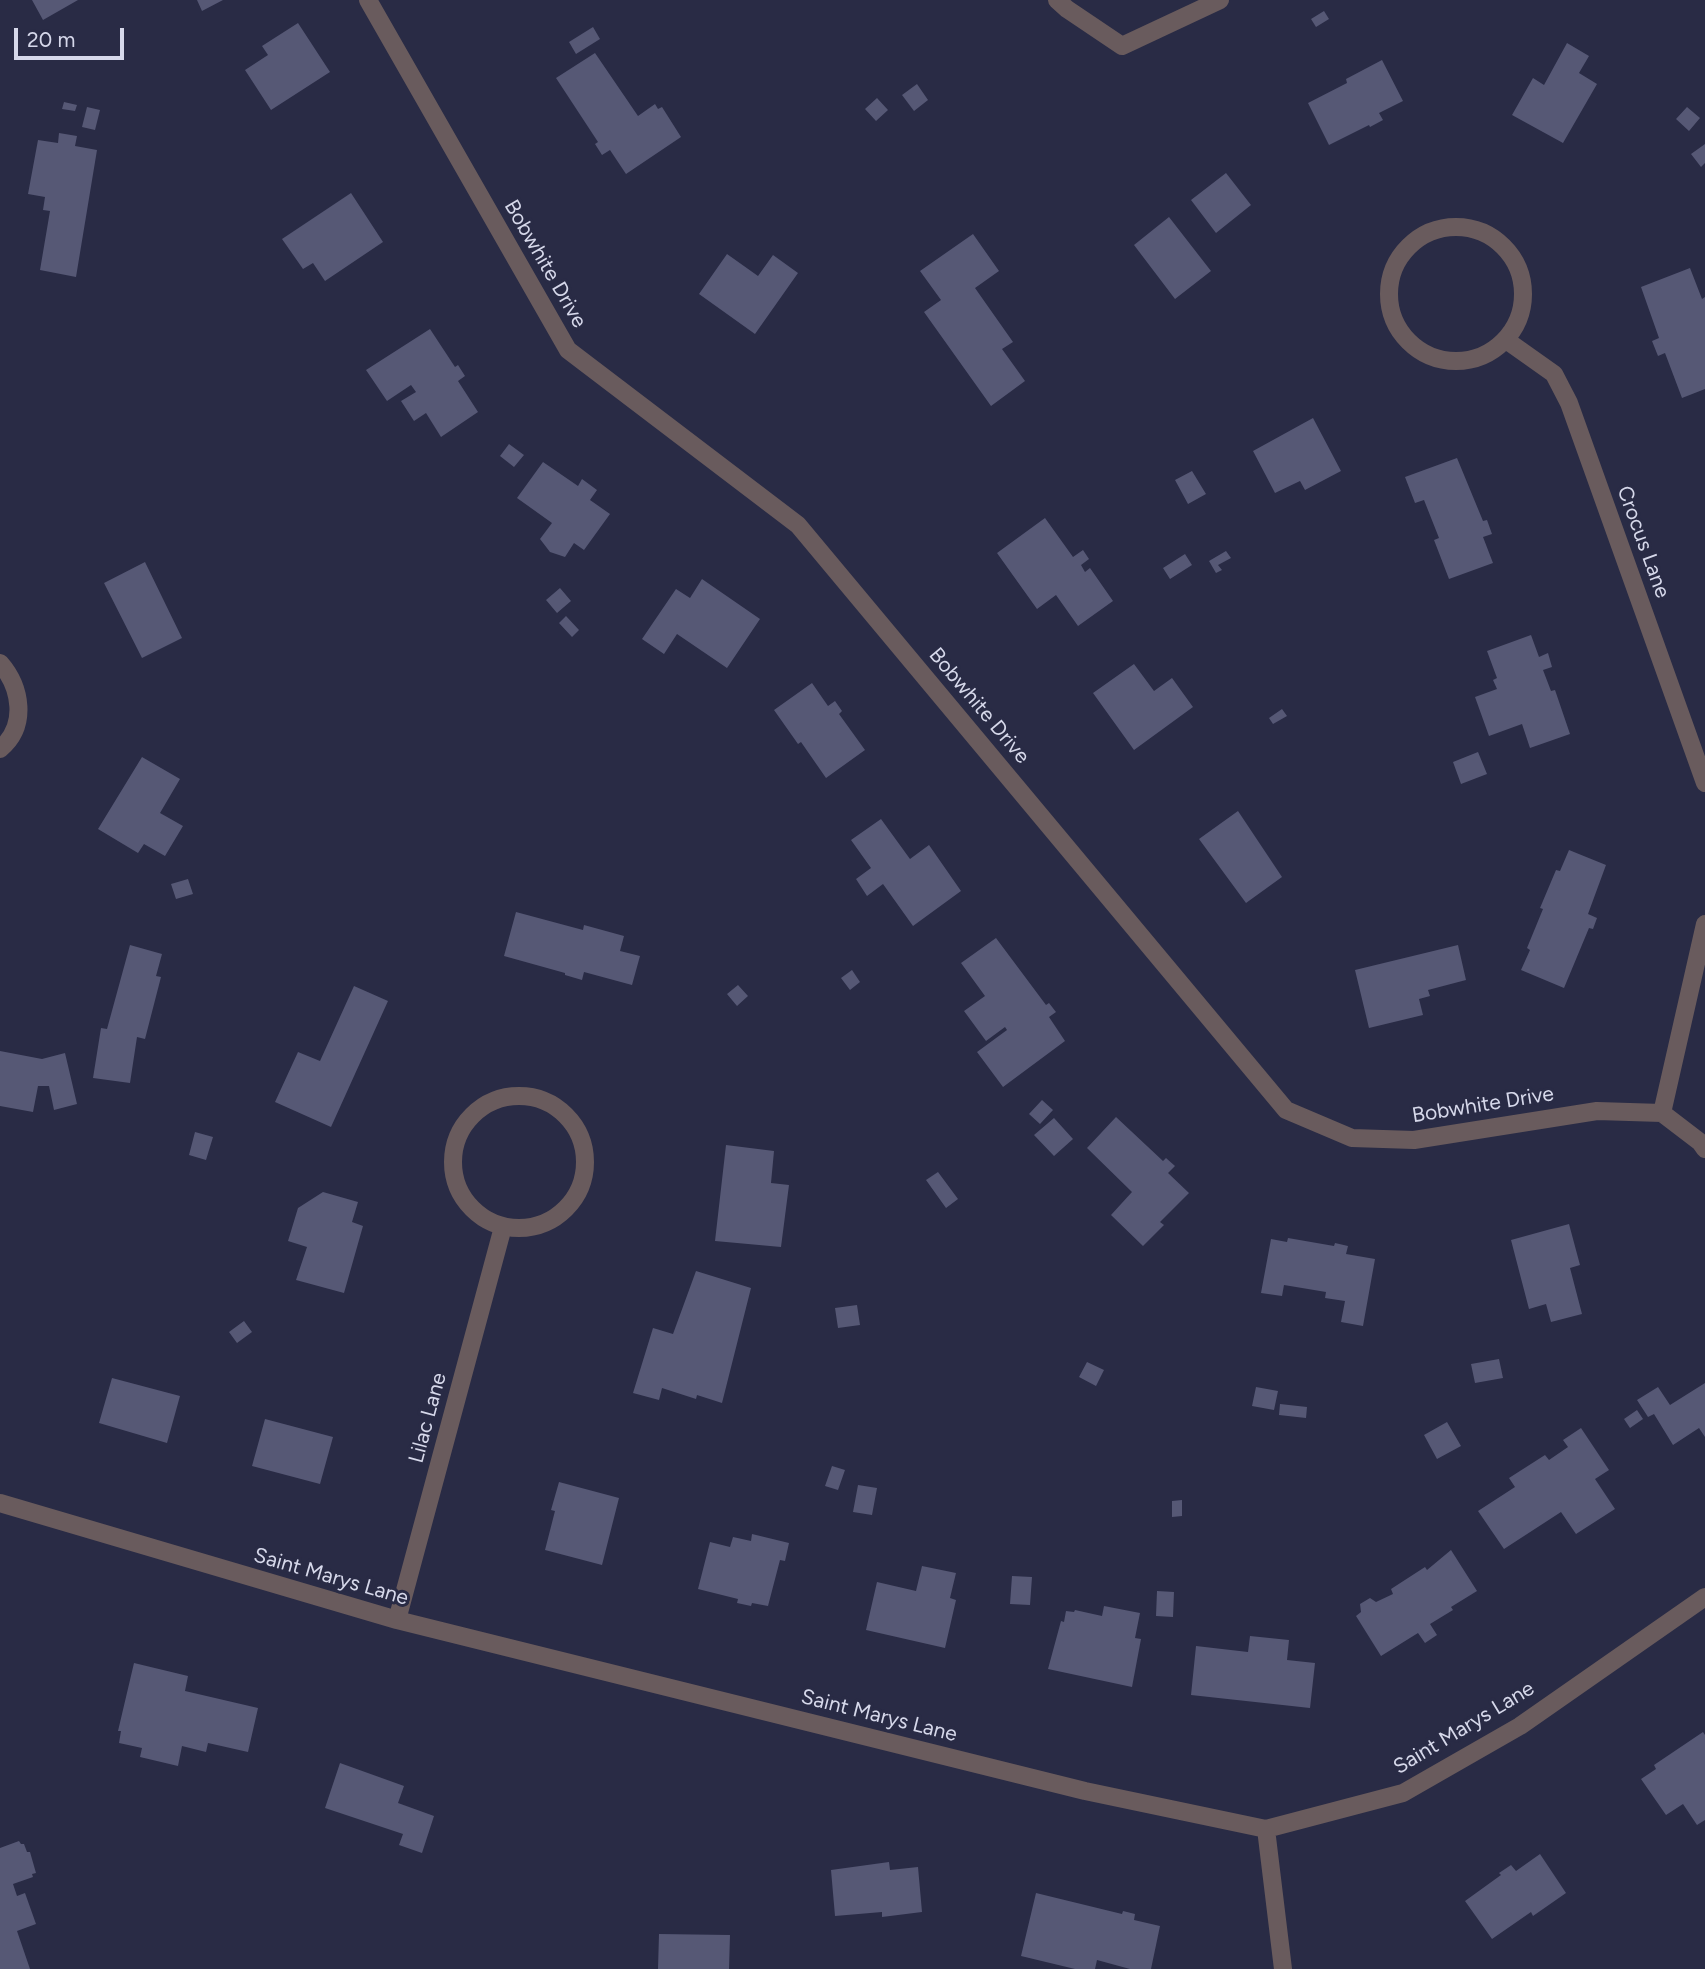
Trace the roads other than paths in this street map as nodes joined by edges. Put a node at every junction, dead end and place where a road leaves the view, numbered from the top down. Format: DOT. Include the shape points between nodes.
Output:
graph roads {
  1 [pos="368,0"];
  2 [pos="1057,0"];
  3 [pos="1220,0"];
  4 [pos="1506,340"];
  5 [pos="0,663"];
  6 [pos="0,749"];
  7 [pos="1705,783"];
  8 [pos="1705,924"];
  9 [pos="1662,1113"];
  10 [pos="1705,1149"];
  11 [pos="503,1227"];
  12 [pos="0,1503"];
  13 [pos="1705,1597"];
  14 [pos="397,1620"];
  15 [pos="1266,1829"];
  16 [pos="1283,1969"];
  1 -- 9 [label="street, Bobwhite Drive" via="568,350 799,524 1286,1110 1352,1138 1414,1140 1597,1111"];
  2 -- 3 [label="street" via="1122,46"];
  4 -- 4 [label="street" via="1519,321 1524,286 1517,264 1503,244 1484,231 1451,226 1428,232 1405,249 1393,270 1388,293 1401,334 1418,350 1440,359 1463,361 1486,355"];
  4 -- 7 [label="street, Crocus Lane" via="1554,374 1569,403"];
  5 -- 6 [label="street" via="13,680 19,709 15,728"];
  8 -- 9 [label="street"];
  9 -- 10 [label="street"];
  11 -- 11 [label="street" via="526,1229 548,1222 567,1208 580,1189 585,1167 583,1143 569,1119 551,1104 529,1096 497,1099 477,1110 461,1128 453,1149 452,1172 460,1194 474,1212"];
  11 -- 14 [label="street, Lilac Lane"];
  12 -- 14 [label="street, Saint Marys Lane"];
  13 -- 15 [label="street, Saint Marys Lane" via="1520,1726 1403,1793"];
  14 -- 15 [label="street, Saint Marys Lane" via="1085,1791"];
  15 -- 16 [label="street"];
}
